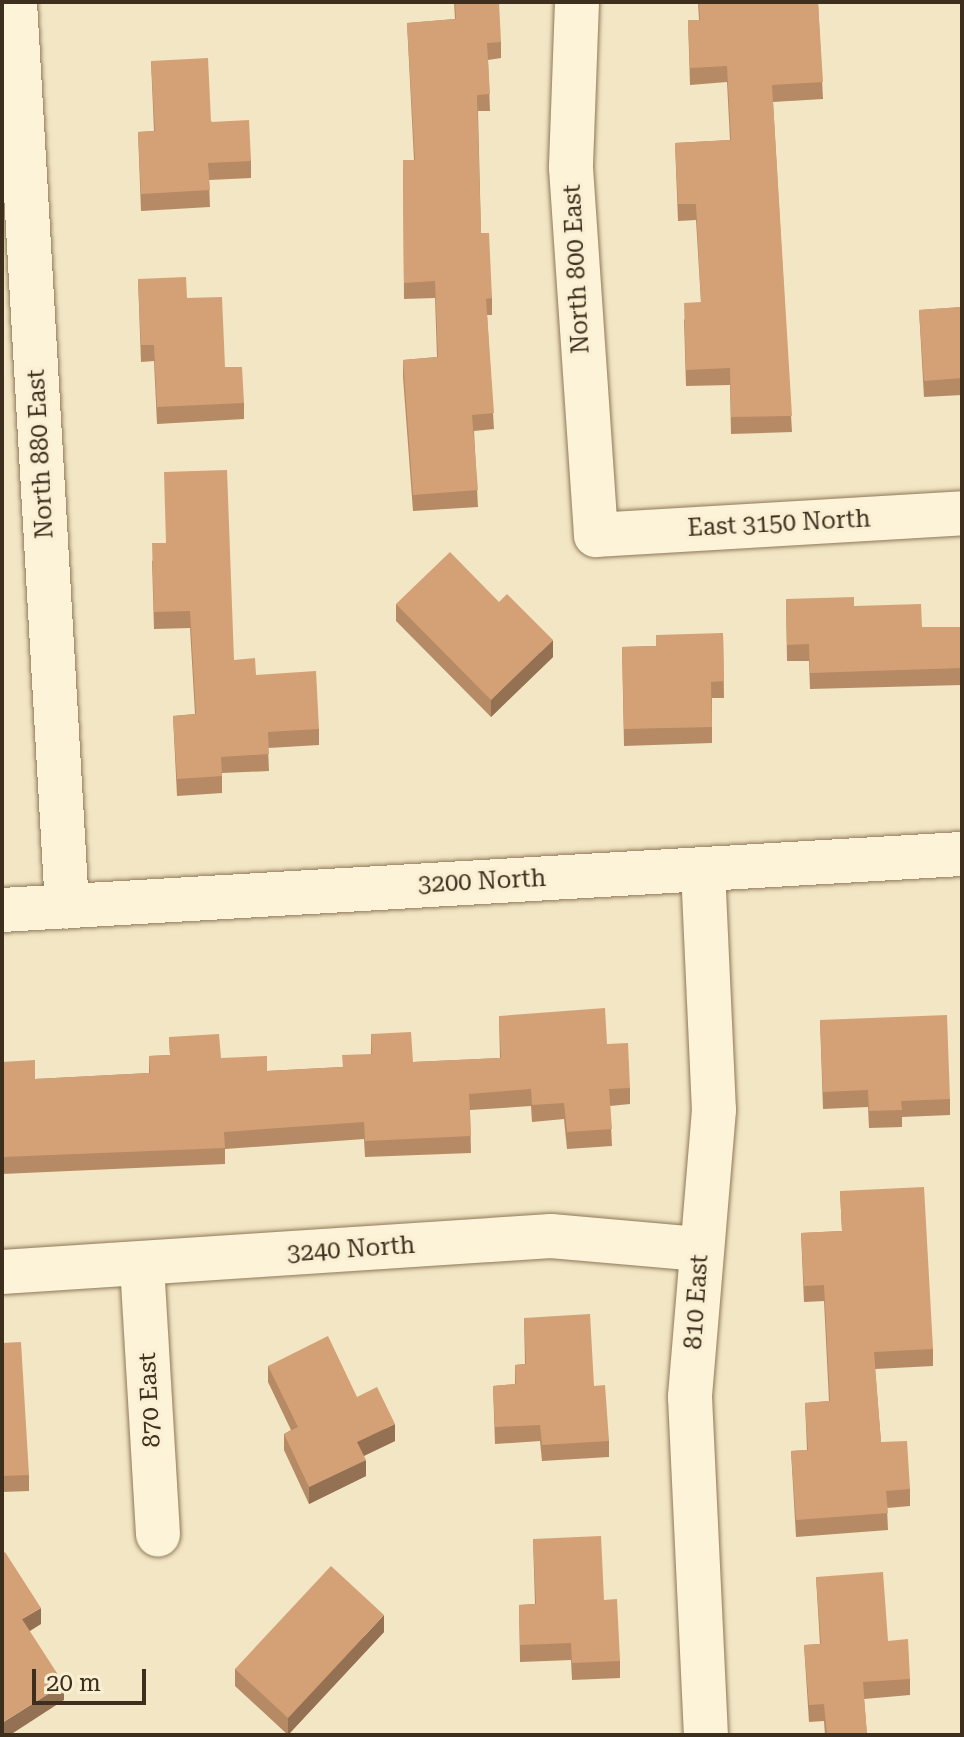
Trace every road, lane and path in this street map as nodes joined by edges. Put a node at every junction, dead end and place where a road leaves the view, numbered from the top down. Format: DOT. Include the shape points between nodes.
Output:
graph roads {
  1 [pos="15,2"];
  2 [pos="577,2"];
  3 [pos="962,513"];
  4 [pos="596,535"];
  5 [pos="962,854"];
  6 [pos="703,869"];
  7 [pos="67,907"];
  8 [pos="2,910"];
  9 [pos="700,1249"];
  10 [pos="142,1265"];
  11 [pos="2,1272"];
  12 [pos="158,1535"];
  13 [pos="706,1735"];
  1 -- 7 [label="street, North 880 East"];
  2 -- 4 [label="street, North 800 East" via="571,168"];
  3 -- 4 [label="street, East 3150 North"];
  5 -- 6 [label="street, 3200 North"];
  6 -- 7 [label="street, 3200 North"];
  6 -- 9 [label="street, 810 East" via="714,1110"];
  7 -- 8 [label="street, 3200 North"];
  9 -- 10 [label="street, 3240 North" via="551,1236"];
  9 -- 13 [label="street, 810 East" via="690,1397"];
  10 -- 11 [label="street, 3240 North"];
  10 -- 12 [label="street, 870 East"];
}
